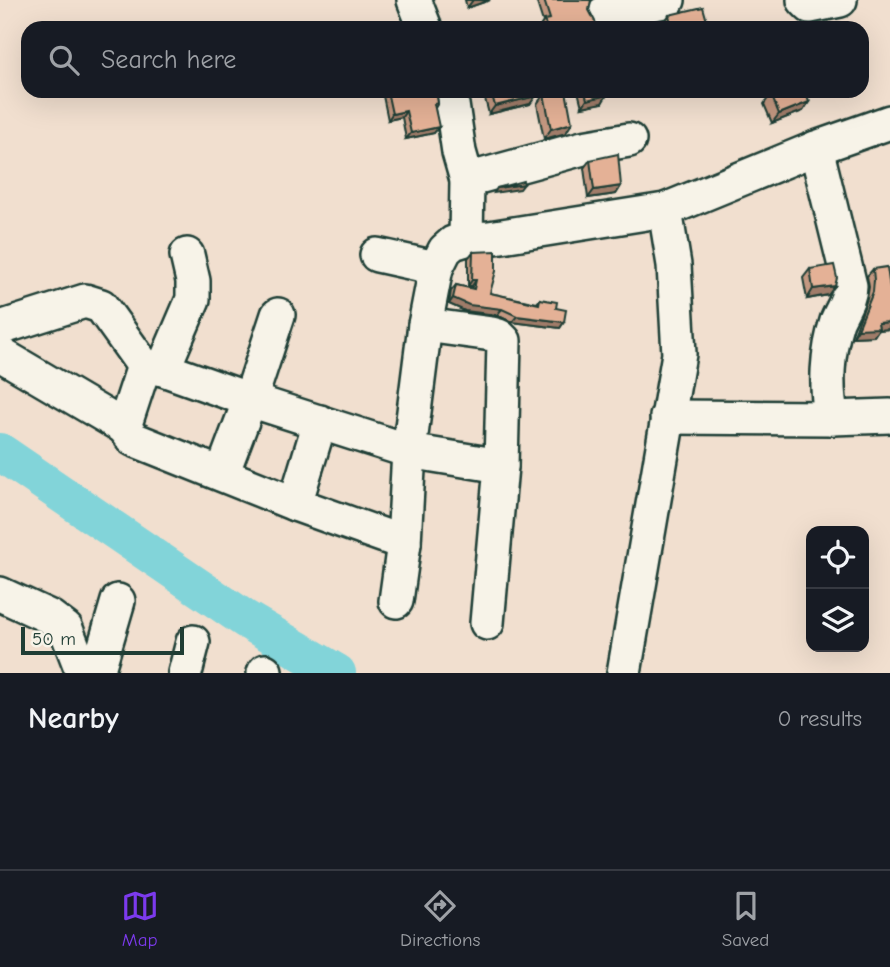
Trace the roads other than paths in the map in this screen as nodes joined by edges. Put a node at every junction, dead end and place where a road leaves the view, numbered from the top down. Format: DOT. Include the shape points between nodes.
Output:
graph roads {
  1 [pos="414,0"];
  2 [pos="668,0"];
  3 [pos="804,0"];
  4 [pos="840,0"];
  5 [pos="603,14"];
  6 [pos="422,21"];
  7 [pos="458,98"];
  8 [pos="890,122"];
  9 [pos="629,140"];
  10 [pos="816,148"];
  11 [pos="467,180"];
  12 [pos="665,210"];
  13 [pos="466,239"];
  14 [pos="187,255"];
  15 [pos="377,256"];
  16 [pos="436,268"];
  17 [pos="278,315"];
  18 [pos="425,325"];
  19 [pos="0,328"];
  20 [pos="0,354"];
  21 [pos="154,367"];
  22 [pos="250,400"];
  23 [pos="890,416"];
  24 [pos="667,417"];
  25 [pos="832,418"];
  26 [pos="320,422"];
  27 [pos="124,428"];
  28 [pos="409,451"];
  29 [pos="501,466"];
  30 [pos="222,474"];
  31 [pos="295,504"];
  32 [pos="404,542"];
  33 [pos="0,594"];
  34 [pos="118,601"];
  35 [pos="396,601"];
  36 [pos="487,623"];
  37 [pos="83,673"];
  38 [pos="97,673"];
  39 [pos="624,673"];
  1 -- 6 [label="street"];
  2 -- 5 [label="street"];
  3 -- 4 [label="street" via="810,6"];
  7 -- 11 [label="street" via="459,152"];
  8 -- 10 [label="street"];
  9 -- 11 [label="street"];
  10 -- 12 [label="street"];
  10 -- 25 [label="street" via="850,286 828,357"];
  11 -- 13 [label="street"];
  12 -- 13 [label="street"];
  12 -- 24 [label="street" via="674,265 679,354"];
  13 -- 16 [label="street" via="449,246"];
  14 -- 21 [label="street" via="192,299"];
  15 -- 16 [label="street"];
  16 -- 18 [label="street"];
  17 -- 22 [label="street"];
  18 -- 28 [label="street"];
  18 -- 29 [label="street" via="502,338"];
  19 -- 21 [label="street" via="93,302"];
  20 -- 27 [label="street"];
  21 -- 22 [label="street"];
  21 -- 27 [label="street"];
  22 -- 26 [label="street"];
  22 -- 30 [label="street"];
  23 -- 25 [label="street"];
  24 -- 25 [label="street"];
  24 -- 39 [label="street"];
  26 -- 28 [label="street"];
  26 -- 31 [label="street"];
  27 -- 30 [label="street" via="141,444"];
  28 -- 29 [label="street"];
  28 -- 32 [label="street"];
  29 -- 36 [label="street"];
  30 -- 31 [label="street"];
  31 -- 32 [label="street"];
  32 -- 35 [label="street"];
  33 -- 37 [label="street" via="66,629"];
  34 -- 38 [label="street"];
}
